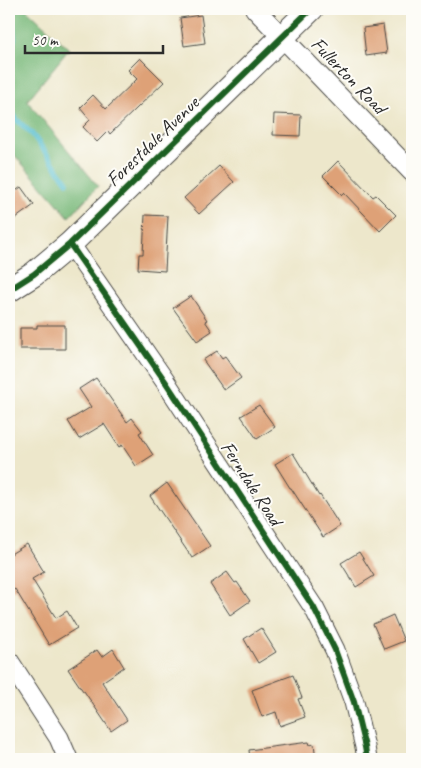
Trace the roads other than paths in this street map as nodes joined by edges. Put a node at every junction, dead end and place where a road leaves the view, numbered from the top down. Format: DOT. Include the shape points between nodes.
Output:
graph roads {
  1 [pos="255,9"];
  2 [pos="312,9"];
  3 [pos="282,38"];
  4 [pos="412,172"];
  5 [pos="70,244"];
  6 [pos="9,290"];
  7 [pos="9,660"];
  8 [pos="68,759"];
  9 [pos="367,759"];
  1 -- 3 [label="street, Fullerton Road"];
  2 -- 3 [label="street, Forestdale Avenue"];
  3 -- 4 [label="street, Fullerton Road"];
  3 -- 5 [label="street, Forestdale Avenue"];
  5 -- 6 [label="street, Forestdale Avenue"];
  5 -- 9 [label="street, Ferndale Road" via="165,381 314,608 354,702"];
  7 -- 8 [label="street" via="59,738"];
}
